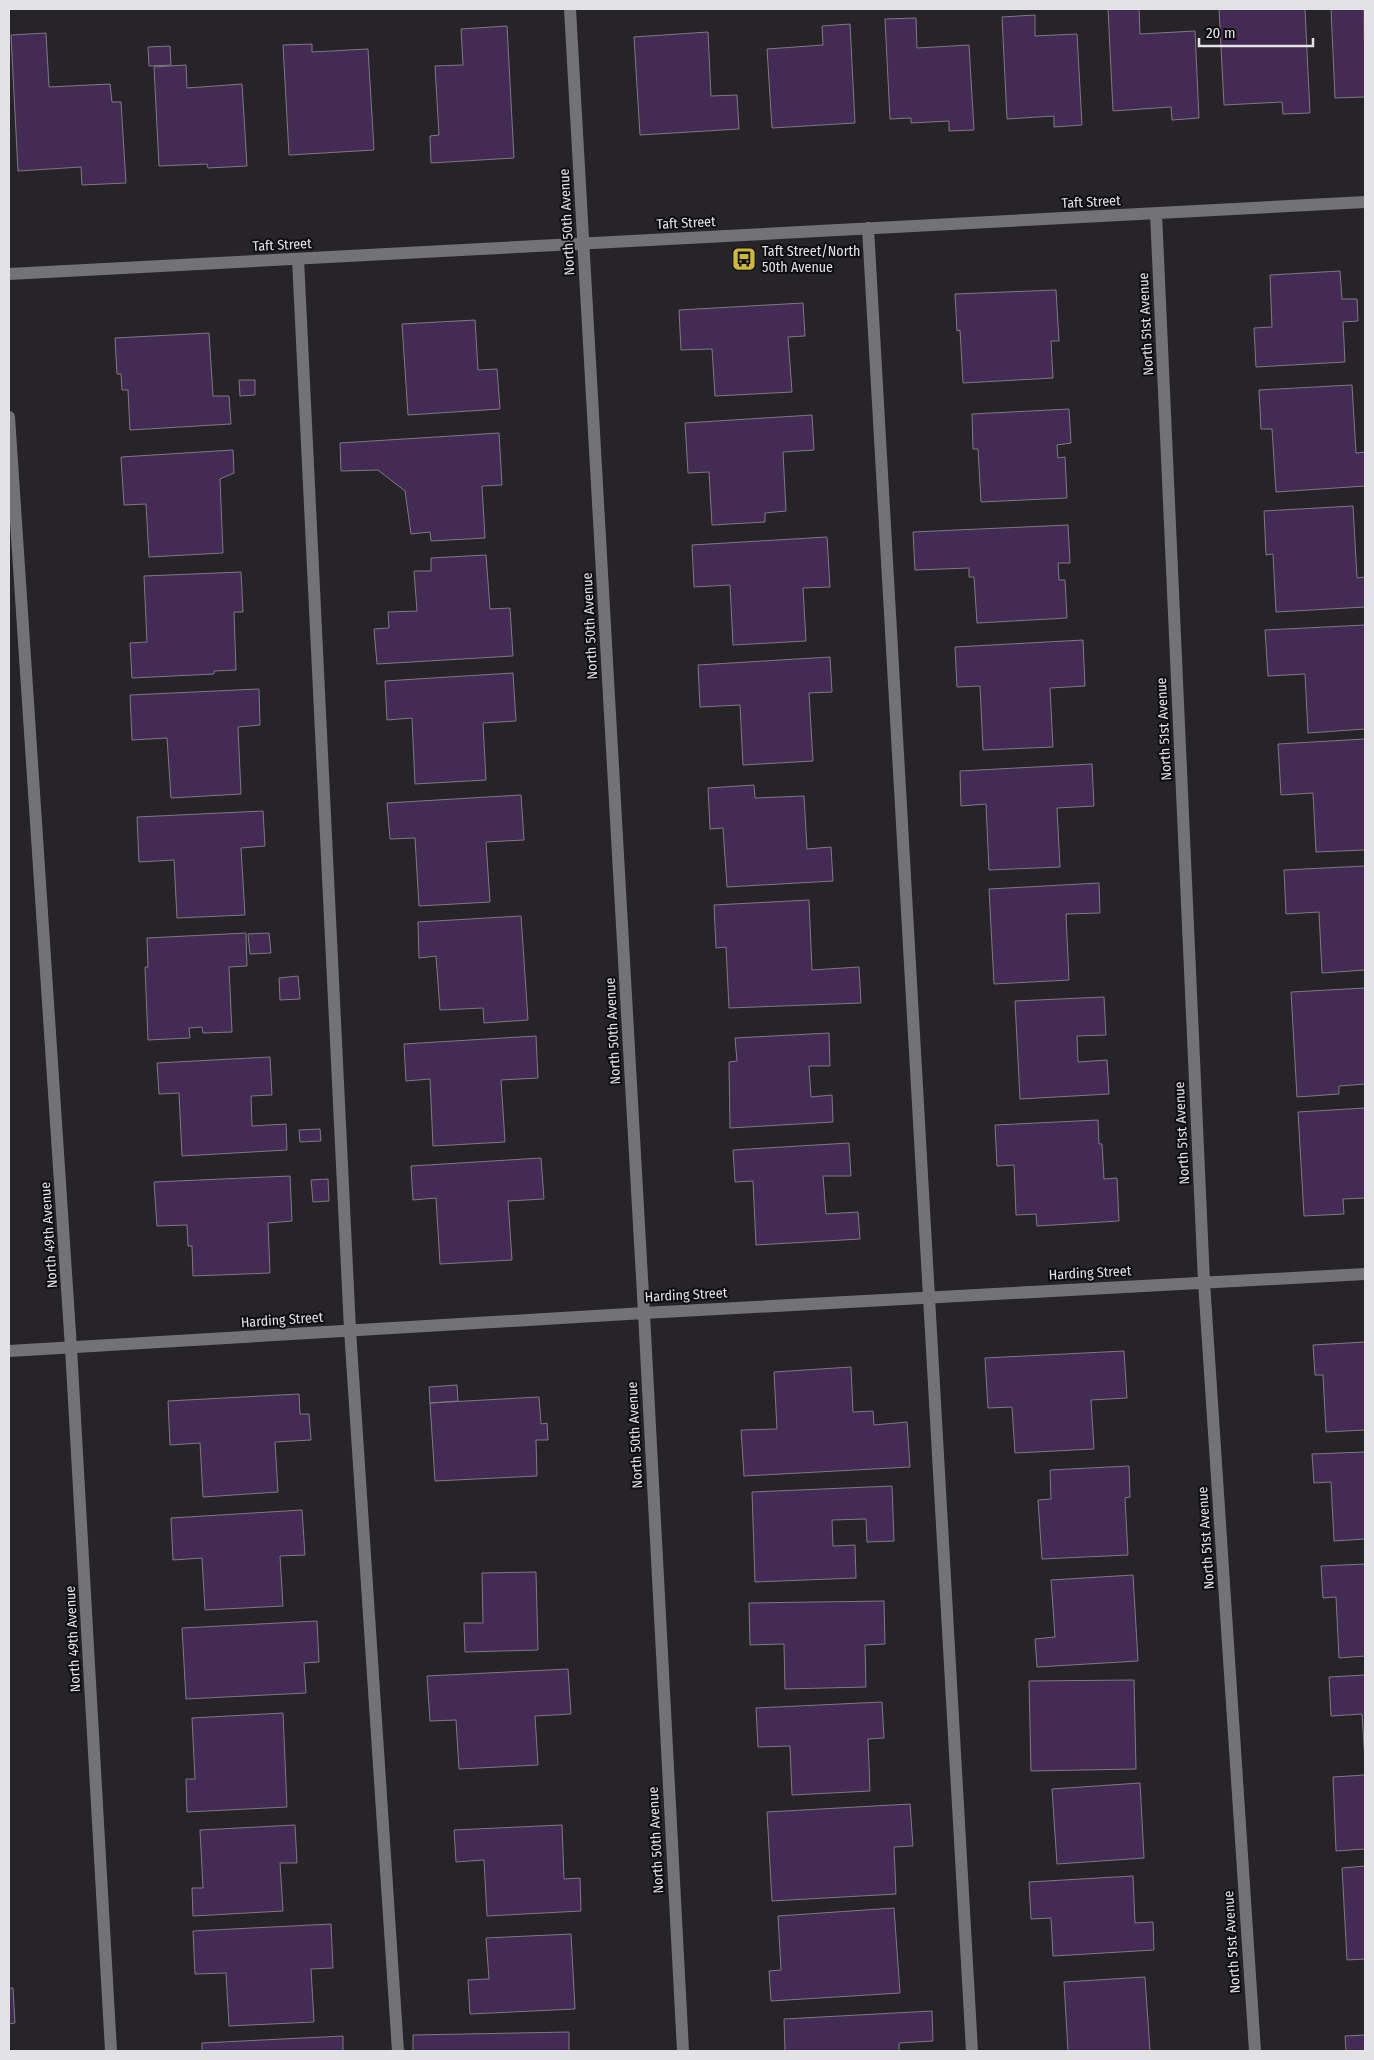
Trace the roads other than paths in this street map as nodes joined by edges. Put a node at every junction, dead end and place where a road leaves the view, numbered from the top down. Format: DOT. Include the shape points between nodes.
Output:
graph roads {
  1 [pos="570,9"];
  2 [pos="1365,202"];
  3 [pos="1156,213"];
  4 [pos="868,228"];
  5 [pos="583,244"];
  6 [pos="298,259"];
  7 [pos="9,274"];
  8 [pos="9,417"];
  9 [pos="1365,1274"];
  10 [pos="1204,1282"];
  11 [pos="928,1297"];
  12 [pos="644,1313"];
  13 [pos="350,1330"];
  14 [pos="71,1348"];
  15 [pos="9,1351"];
  16 [pos="111,2051"];
  17 [pos="398,2051"];
  18 [pos="683,2051"];
  19 [pos="972,2051"];
  20 [pos="1255,2051"];
  1 -- 5 [label="street, North 50th Avenue"];
  2 -- 3 [label="street, Taft Street"];
  3 -- 4 [label="street, Taft Street"];
  3 -- 10 [label="street, North 51st Avenue"];
  4 -- 5 [label="street, Taft Street"];
  4 -- 11 [label="street"];
  5 -- 6 [label="street, Taft Street"];
  5 -- 12 [label="street, North 50th Avenue"];
  6 -- 7 [label="street, Taft Street"];
  6 -- 13 [label="street"];
  8 -- 14 [label="street, North 49th Avenue"];
  9 -- 10 [label="street, Harding Street"];
  10 -- 11 [label="street, Harding Street"];
  10 -- 20 [label="street, North 51st Avenue"];
  11 -- 12 [label="street, Harding Street"];
  11 -- 19 [label="street"];
  12 -- 13 [label="street, Harding Street"];
  12 -- 18 [label="street, North 50th Avenue"];
  13 -- 14 [label="street, Harding Street"];
  13 -- 17 [label="street"];
  14 -- 15 [label="street, Harding Street"];
  14 -- 16 [label="street, North 49th Avenue"];
}
